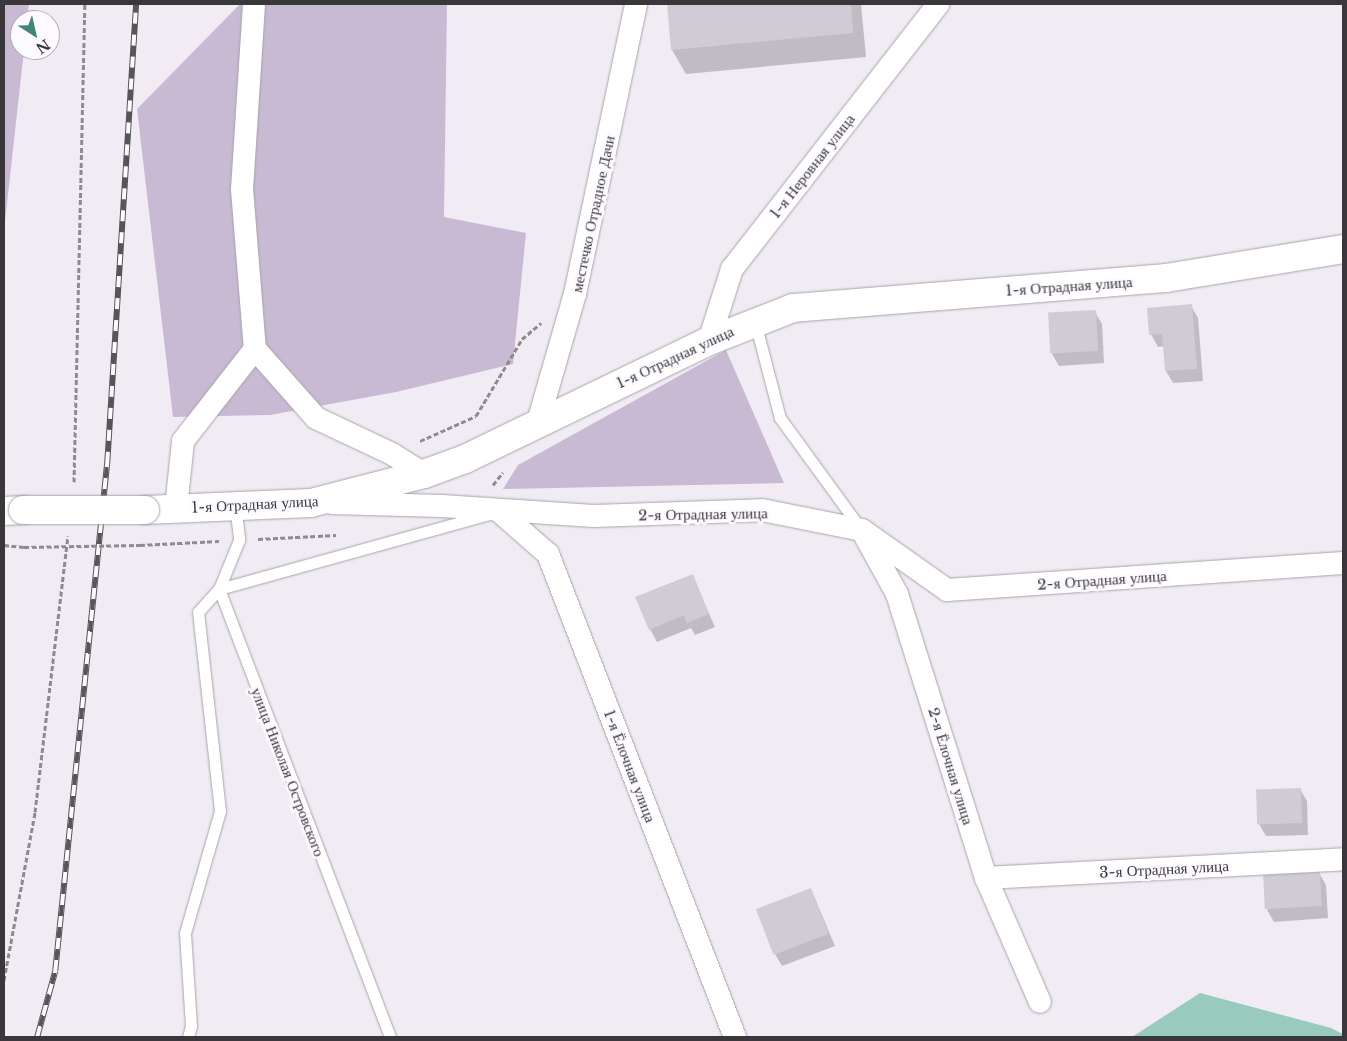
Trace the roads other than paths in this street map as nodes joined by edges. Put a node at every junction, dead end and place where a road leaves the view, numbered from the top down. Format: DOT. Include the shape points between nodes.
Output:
graph roads {
  1 [pos="254,4"];
  2 [pos="636,4"];
  3 [pos="938,4"];
  4 [pos="1343,249"];
  5 [pos="754,320"];
  6 [pos="709,341"];
  7 [pos="255,348"];
  8 [pos="538,422"];
  9 [pos="424,474"];
  10 [pos="311,503"];
  11 [pos="235,506"];
  12 [pos="176,508"];
  13 [pos="13,511"];
  14 [pos="500,512"];
  15 [pos="862,530"];
  16 [pos="1343,563"];
  17 [pos="219,589"];
  18 [pos="1343,859"];
  19 [pos="986,878"];
  20 [pos="1040,1002"];
  21 [pos="188,1037"];
  22 [pos="390,1037"];
  23 [pos="735,1037"];
  1 -- 7 [label="street" via="242,189"];
  2 -- 8 [label="street, местечко Отрадное Дачи" via="575,294"];
  3 -- 6 [label="street, 1-я Неровная улица" via="732,269"];
  4 -- 5 [label="main road, 1-я Отрадная улица" via="1166,278 793,308"];
  5 -- 6 [label="main road, 1-я Отрадная улица"];
  5 -- 15 [label="lane" via="780,418"];
  6 -- 8 [label="main road, 1-я Отрадная улица"];
  7 -- 9 [label="street" via="316,418 392,454"];
  7 -- 12 [label="street" via="183,441"];
  8 -- 9 [label="main road, 1-я Отрадная улица" via="465,459"];
  9 -- 10 [label="main road, 1-я Отрадная улица"];
  10 -- 11 [label="main road, 1-я Отрадная улица"];
  10 -- 14 [label="street, 2-я Отрадная улица"];
  11 -- 12 [label="main road, 1-я Отрадная улица"];
  11 -- 17 [label="lane" via="239,540"];
  12 -- 13 [label="main road, 1-я Отрадная улица, bridge"];
  14 -- 15 [label="street, 2-я Отрадная улица" via="594,516 762,510"];
  14 -- 17 [label="lane"];
  14 -- 23 [label="street, 1-я Ёлочная улица" via="548,554"];
  15 -- 16 [label="street, 2-я Отрадная улица" via="947,590"];
  15 -- 19 [label="street, 2-я Ёлочная улица" via="897,594"];
  17 -- 21 [label="lane" via="198,612 220,811 185,933 191,1026"];
  17 -- 22 [label="lane, улица Николая Островского"];
  18 -- 19 [label="street, 3-я Отрадная улица"];
  19 -- 20 [label="street, 2-я Ёлочная улица"];
}
